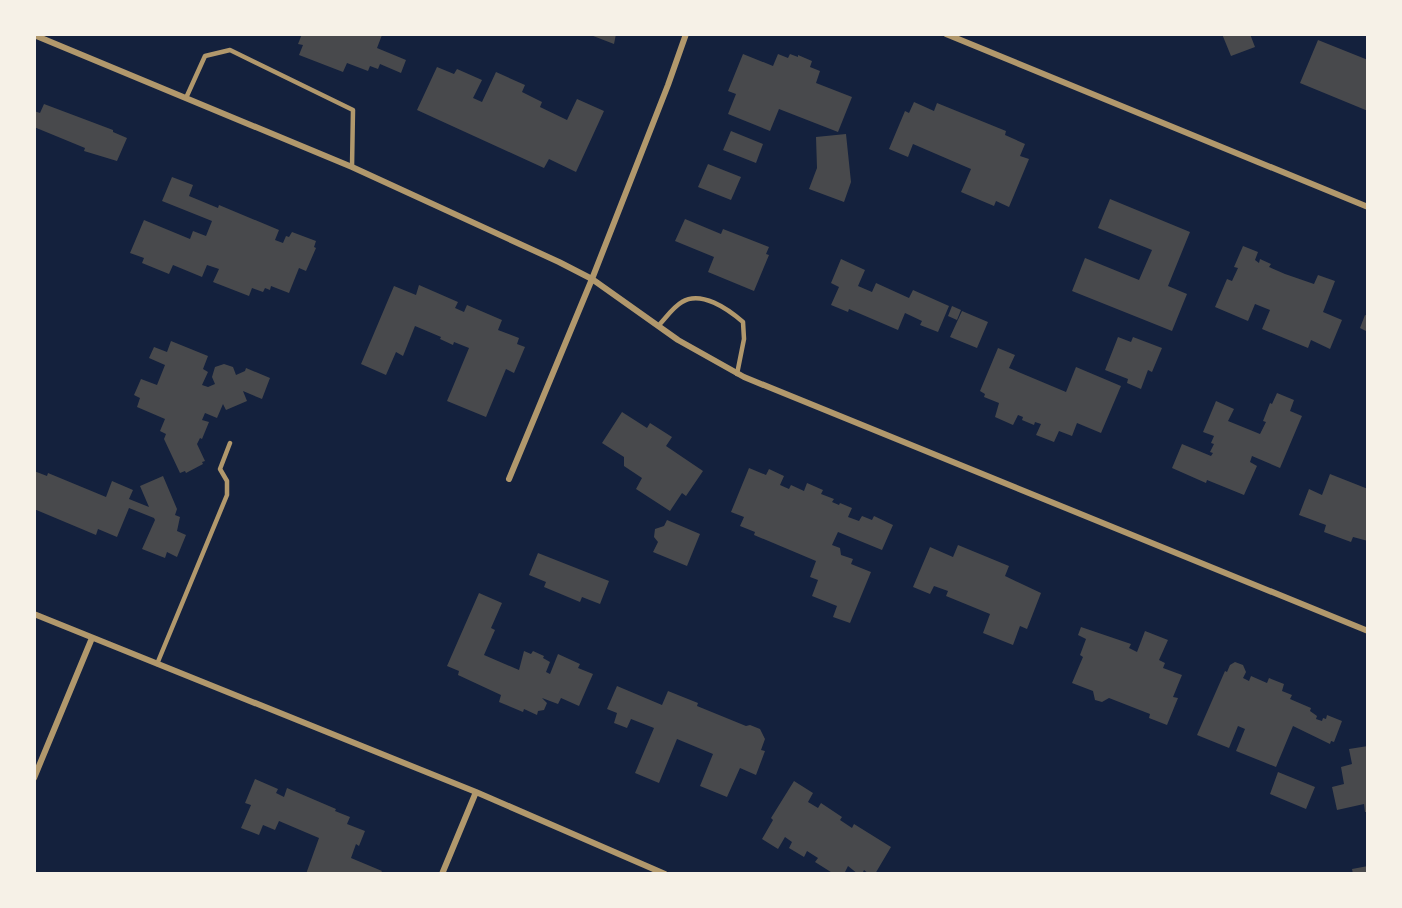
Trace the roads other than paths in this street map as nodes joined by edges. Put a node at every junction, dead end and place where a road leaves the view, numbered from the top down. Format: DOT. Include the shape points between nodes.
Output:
graph roads {
  1 [pos="686,34"];
  2 [pos="946,34"];
  3 [pos="34,35"];
  4 [pos="186,98"];
  5 [pos="352,167"];
  6 [pos="1368,207"];
  7 [pos="592,279"];
  8 [pos="658,326"];
  9 [pos="737,374"];
  10 [pos="230,443"];
  11 [pos="509,479"];
  12 [pos="34,614"];
  13 [pos="1368,631"];
  14 [pos="93,638"];
  15 [pos="157,664"];
  16 [pos="34,778"];
  17 [pos="476,792"];
  18 [pos="442,873"];
  19 [pos="666,873"];
  1 -- 7 [label="street"];
  2 -- 6 [label="street"];
  3 -- 4 [label="street"];
  4 -- 5 [label="street"];
  4 -- 5 [label="lane" via="206,56 231,50 353,110"];
  5 -- 7 [label="street"];
  7 -- 8 [label="street"];
  7 -- 11 [label="street"];
  8 -- 9 [label="street"];
  8 -- 9 [label="lane" via="681,302 695,297 726,308 743,322"];
  9 -- 13 [label="street"];
  10 -- 15 [label="lane" via="220,469 227,482 227,495"];
  12 -- 14 [label="street"];
  14 -- 15 [label="street"];
  14 -- 16 [label="street"];
  15 -- 17 [label="street"];
  17 -- 18 [label="street"];
  17 -- 19 [label="street"];
}
